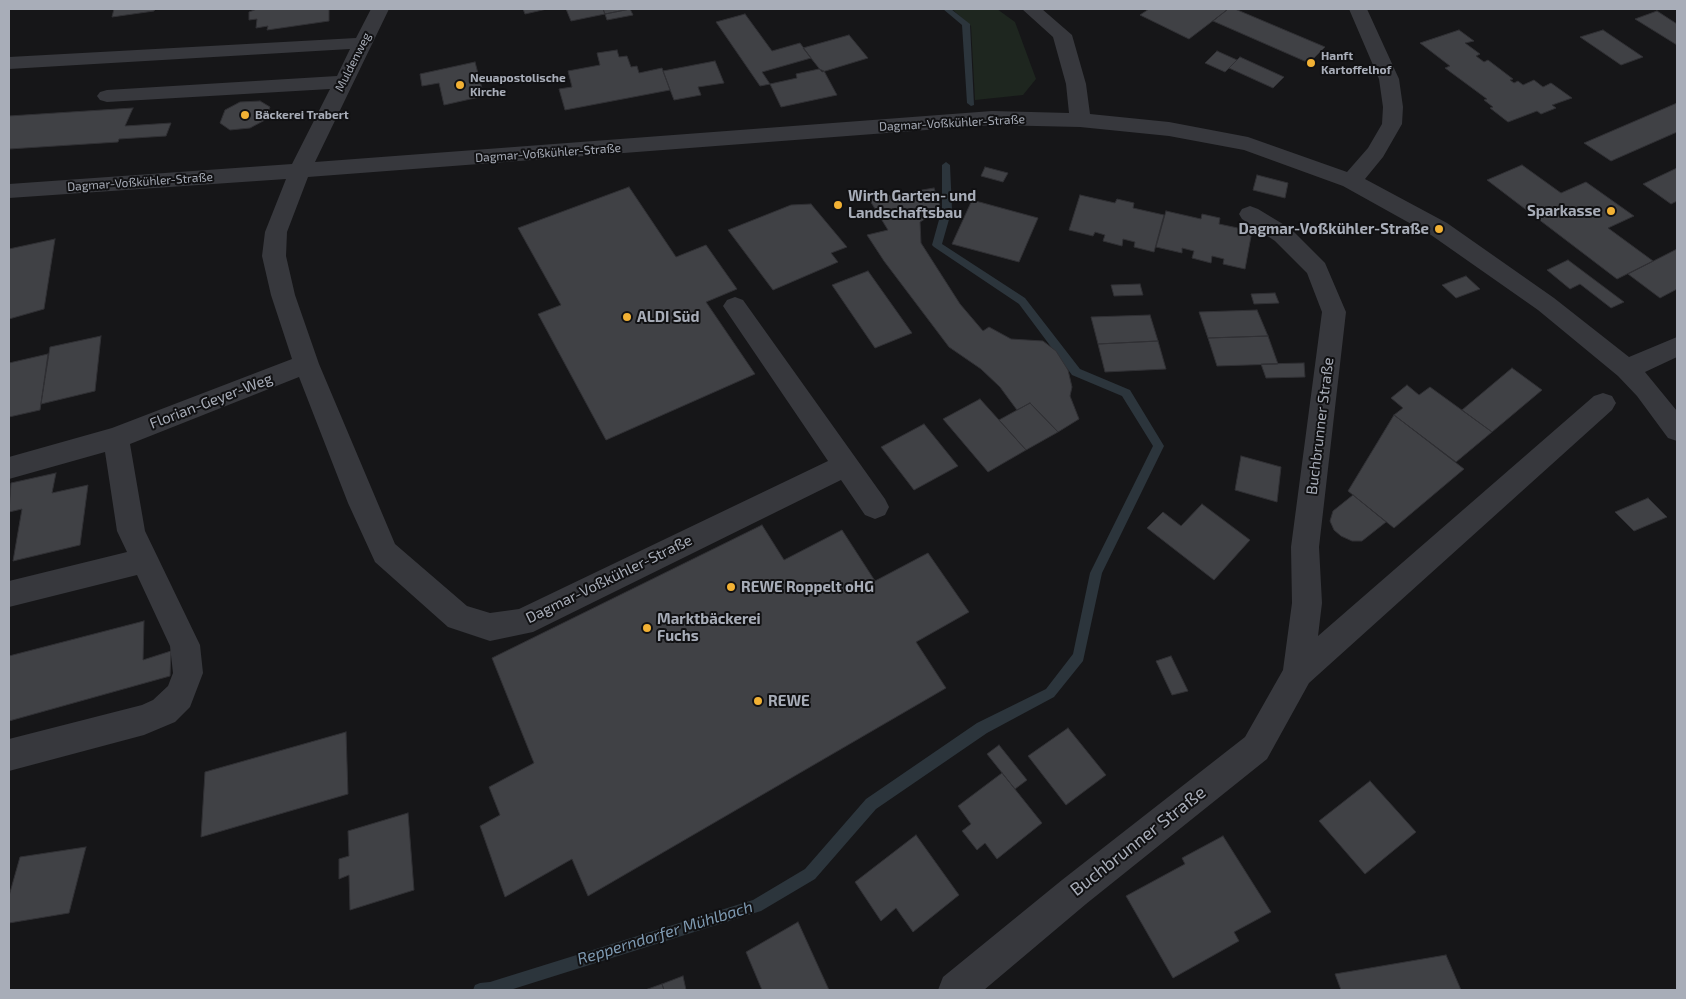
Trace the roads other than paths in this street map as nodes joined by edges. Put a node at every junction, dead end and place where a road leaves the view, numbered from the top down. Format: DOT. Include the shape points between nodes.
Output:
graph roads {
  1 [pos="380,9"];
  2 [pos="1031,9"];
  3 [pos="1358,9"];
  4 [pos="362,43"];
  5 [pos="9,63"];
  6 [pos="343,82"];
  7 [pos="107,96"];
  8 [pos="1080,120"];
  9 [pos="300,170"];
  10 [pos="1351,181"];
  11 [pos="9,191"];
  12 [pos="1250,214"];
  13 [pos="735,306"];
  14 [pos="1677,346"];
  15 [pos="306,364"];
  16 [pos="1627,369"];
  17 [pos="1603,403"];
  18 [pos="1677,430"];
  19 [pos="116,438"];
  20 [pos="846,466"];
  21 [pos="9,468"];
  22 [pos="875,507"];
  23 [pos="145,560"];
  24 [pos="9,594"];
  25 [pos="1298,674"];
  26 [pos="9,756"];
  27 [pos="956,990"];
  1 -- 4 [label="street, Muldenweg"];
  2 -- 8 [label="street" via="1062,36 1076,84"];
  3 -- 10 [label="street" via="1389,78 1393,107 1392,124 1376,152"];
  4 -- 5 [label="street"];
  4 -- 6 [label="street, Muldenweg"];
  6 -- 7 [label="street"];
  6 -- 9 [label="street, Muldenweg"];
  8 -- 9 [label="street, Dagmar-Voßkühler-Straße" via="992,118 928,122"];
  8 -- 10 [label="street, Dagmar-Voßkühler-Straße" via="1169,129 1248,144"];
  9 -- 11 [label="street, Dagmar-Voßkühler-Straße"];
  9 -- 15 [label="street, Dagmar-Voßkühler-Straße" via="276,232 274,256"];
  10 -- 16 [label="street, Dagmar-Voßkühler-Straße" via="1439,229 1546,304"];
  12 -- 25 [label="street, Buchbrunner Straße" via="1283,235 1317,268 1334,312 1305,547 1307,603"];
  13 -- 20 [label="street"];
  14 -- 16 [label="street"];
  15 -- 19 [label="street, Florian-Geyer-Weg"];
  15 -- 20 [label="street, Dagmar-Voßkühler-Straße" via="385,553 458,617 490,627 522,622"];
  16 -- 18 [label="street, Dagmar-Voßkühler-Straße"];
  17 -- 25 [label="street, Buchbrunner Straße"];
  19 -- 21 [label="street, Florian-Geyer-Weg"];
  19 -- 23 [label="street" via="131,531"];
  20 -- 22 [label="street"];
  23 -- 24 [label="street"];
  23 -- 26 [label="street" via="185,645 188,673 178,696 164,711 144,720"];
  25 -- 27 [label="street, Buchbrunner Straße" via="1256,748"];
}
